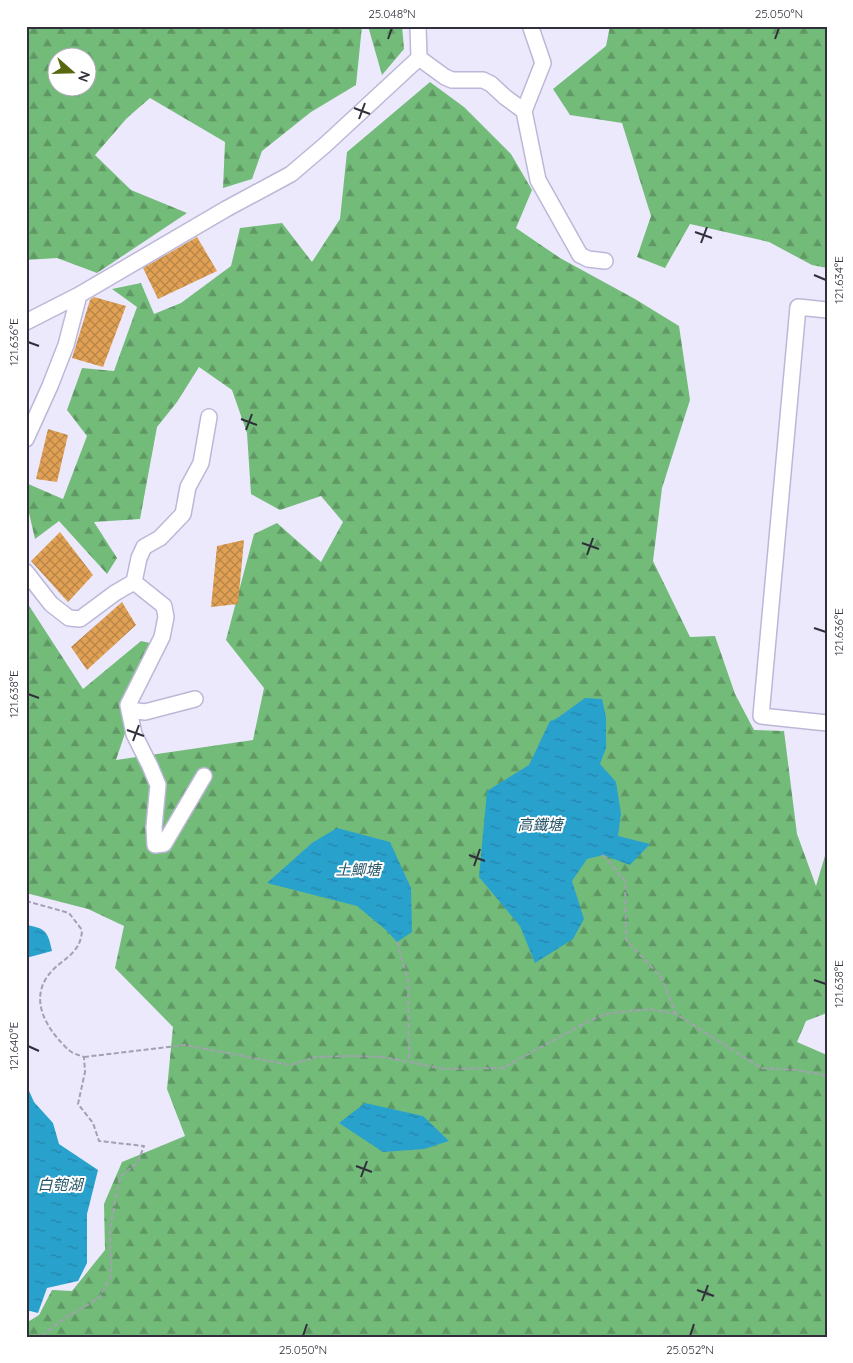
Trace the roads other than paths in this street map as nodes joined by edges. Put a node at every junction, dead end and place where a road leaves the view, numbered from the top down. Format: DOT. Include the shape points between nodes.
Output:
graph roads {
  1 [pos="418,26"];
  2 [pos="531,28"];
  3 [pos="419,58"];
  4 [pos="524,111"];
  5 [pos="605,261"];
  6 [pos="79,295"];
  7 [pos="827,310"];
  8 [pos="26,322"];
  9 [pos="209,417"];
  10 [pos="26,439"];
  11 [pos="26,572"];
  12 [pos="134,582"];
  13 [pos="195,699"];
  14 [pos="129,710"];
  15 [pos="827,723"];
  16 [pos="204,776"];
  1 -- 3 [label="lane"];
  2 -- 4 [label="lane" via="543,63"];
  3 -- 4 [label="lane" via="452,80 483,80 491,84"];
  3 -- 6 [label="lane" via="291,174"];
  4 -- 5 [label="lane" via="538,180 580,255"];
  6 -- 8 [label="lane"];
  6 -- 10 [label="lane" via="66,345"];
  7 -- 15 [label="lane" via="798,307 761,716"];
  9 -- 12 [label="lane" via="200,463 188,487 183,514 160,538 144,547"];
  11 -- 12 [label="lane" via="51,604 69,618 80,619"];
  12 -- 14 [label="lane" via="164,606 166,616 162,637 134,691"];
  13 -- 14 [label="lane" via="145,712"];
  14 -- 16 [label="lane" via="134,734 158,785 155,846 164,844"];
}
